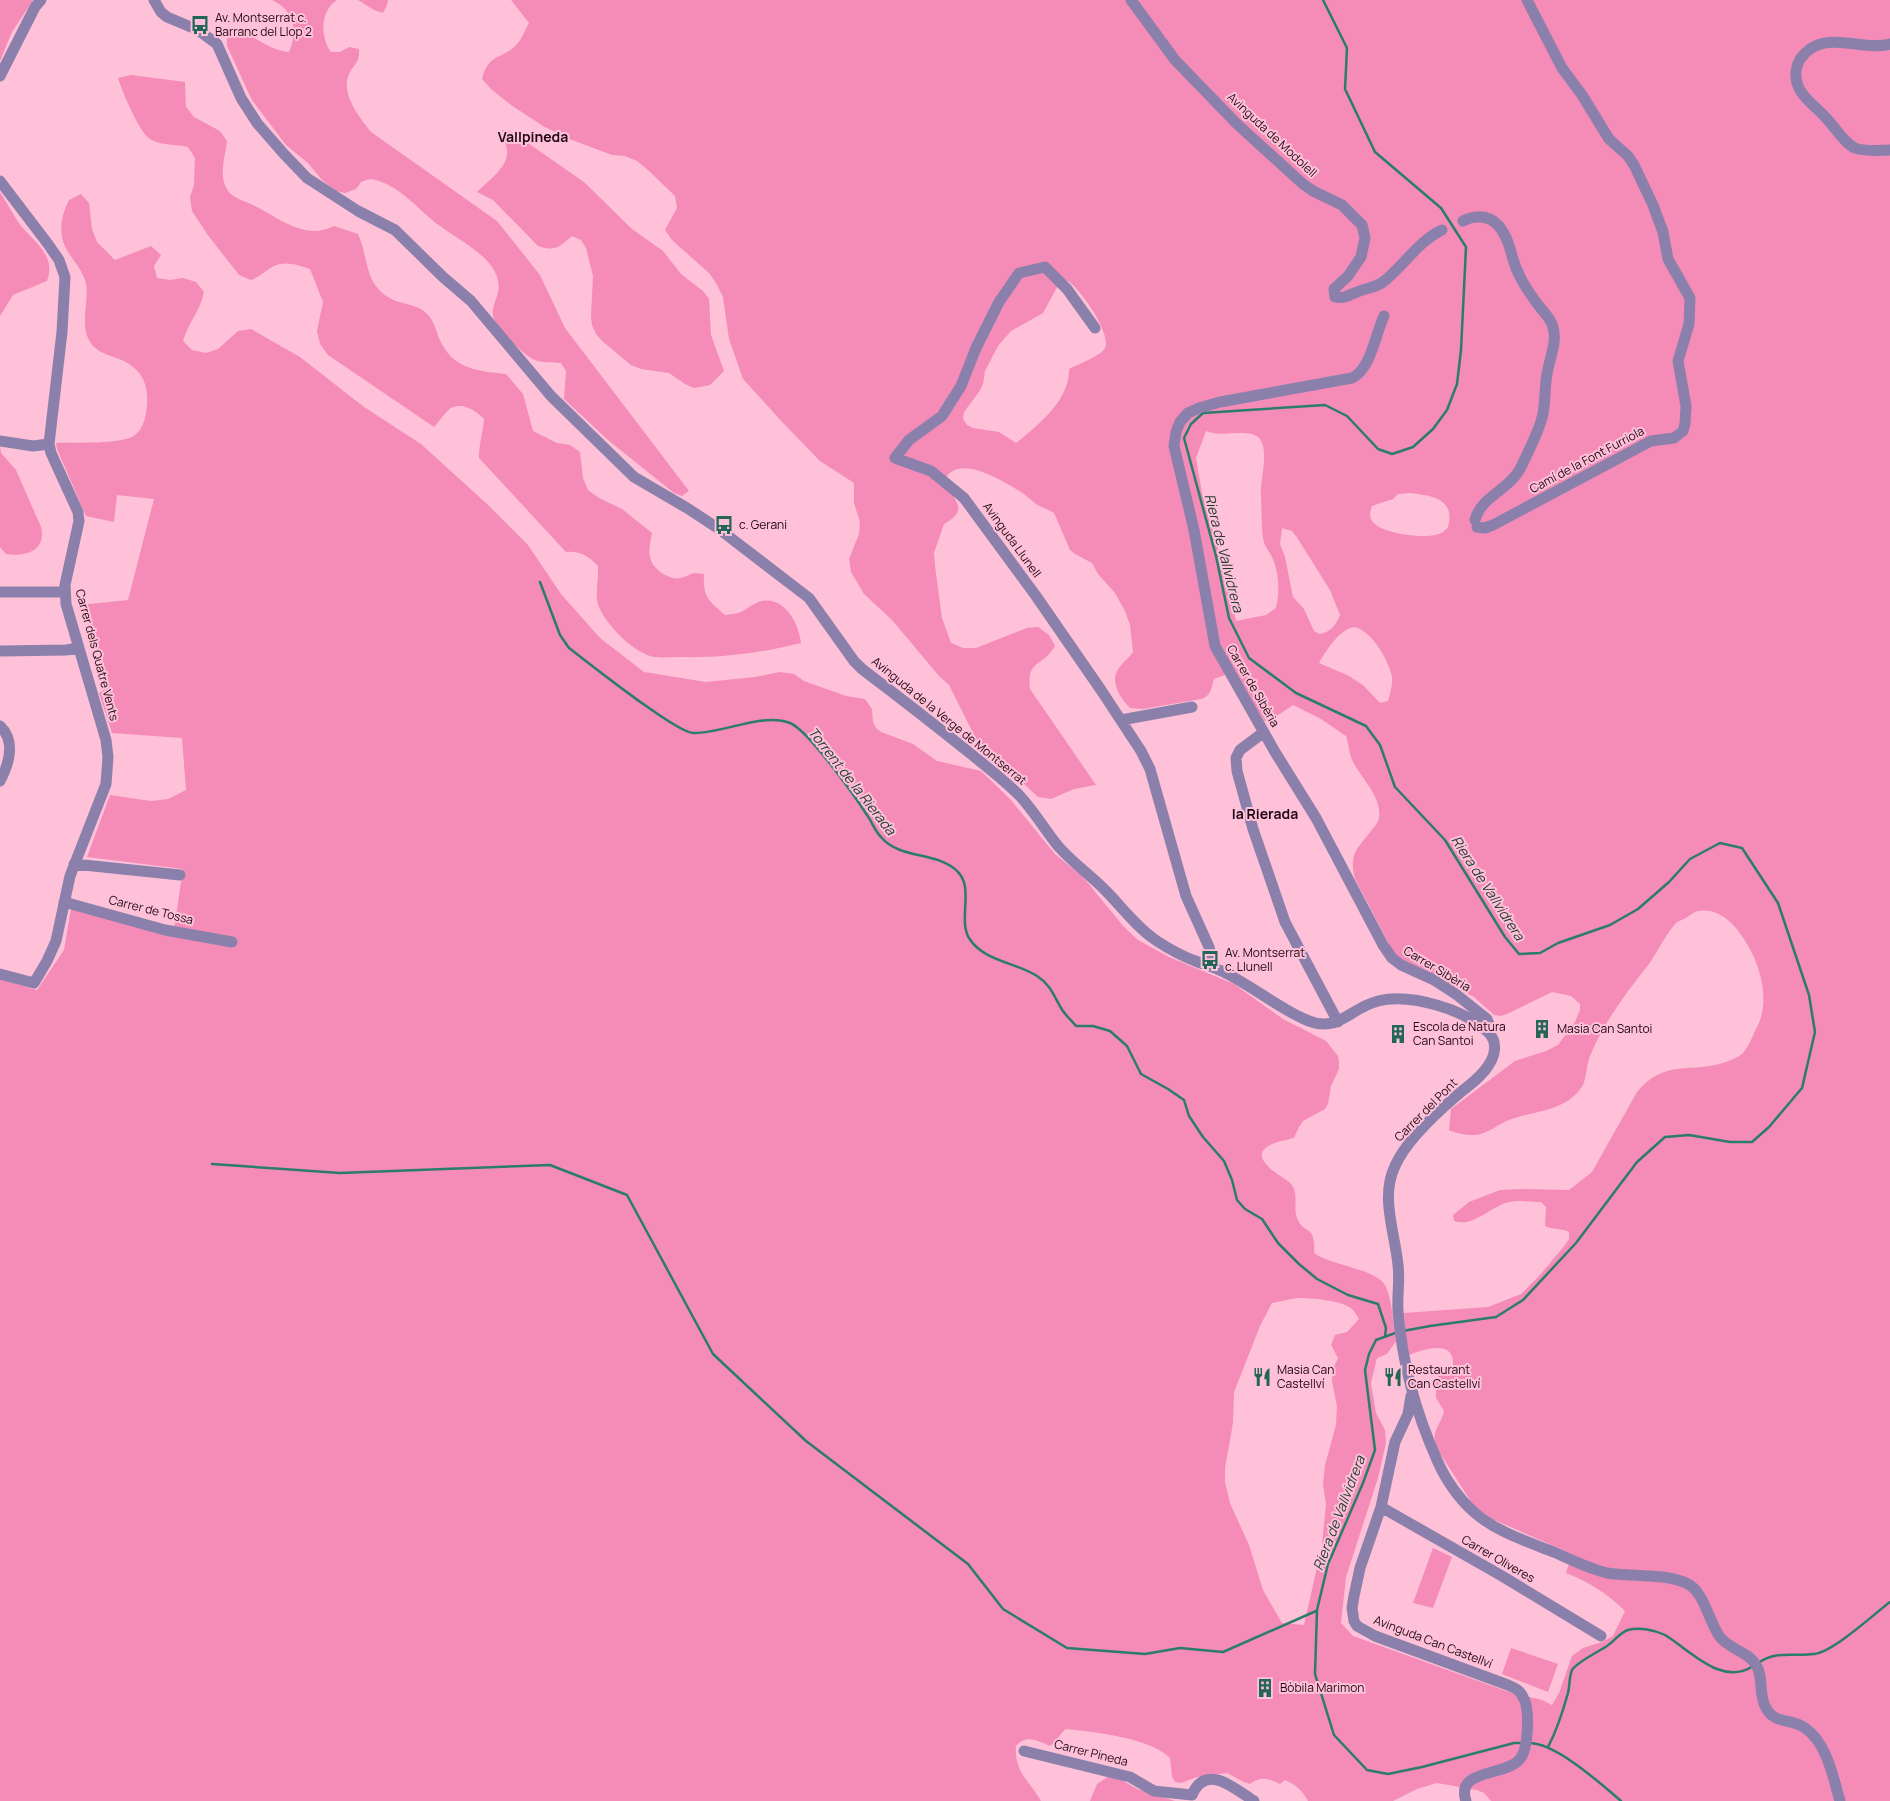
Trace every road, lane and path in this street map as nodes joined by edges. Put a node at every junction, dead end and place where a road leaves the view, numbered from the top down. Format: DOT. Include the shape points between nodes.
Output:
graph roads {
  1 [pos="41,0"];
  2 [pos="154,0"];
  3 [pos="1131,0"];
  4 [pos="1527,0"];
  5 [pos="1890,44"];
  6 [pos="0,76"];
  7 [pos="1890,150"];
  8 [pos="0,181"];
  9 [pos="1462,220"];
  10 [pos="1442,230"];
  11 [pos="1384,316"];
  12 [pos="1095,328"];
  13 [pos="0,441"];
  14 [pos="49,444"];
  15 [pos="0,592"];
  16 [pos="64,592"];
  17 [pos="79,648"];
  18 [pos="0,651"];
  19 [pos="1192,707"];
  20 [pos="1120,720"];
  21 [pos="0,726"];
  22 [pos="1264,732"];
  23 [pos="0,781"];
  24 [pos="74,864"];
  25 [pos="180,875"];
  26 [pos="64,902"];
  27 [pos="232,942"];
  28 [pos="1385,949"];
  29 [pos="1215,968"];
  30 [pos="0,974"];
  31 [pos="1338,1022"];
  32 [pos="1489,1033"];
  33 [pos="1411,1390"];
  34 [pos="1421,1420"];
  35 [pos="1402,1427"];
  36 [pos="1381,1507"];
  37 [pos="1602,1636"];
  38 [pos="1024,1751"];
  39 [pos="1192,1798"];
  40 [pos="1254,1801"];
  41 [pos="1466,1801"];
  42 [pos="1840,1801"];
  1 -- 6 [label="street"];
  2 -- 29 [label="street, Avinguda de la Verge de Montserrat" via="167,17 198,30 217,44 256,123 307,178 395,230 410,243 471,302 550,396 634,477 719,530 809,598 862,669 1014,790 1061,850 1138,926 1180,954"];
  3 -- 10 [label="street, Avinguda de Modolell" via="1175,60 1237,124 1303,184 1342,205 1362,225 1365,238 1361,257 1334,289 1335,298 1346,298 1384,282 1431,236"];
  4 -- 9 [label="street, Camí de la Font Furriola" via="1562,68 1603,131 1634,165 1663,232 1668,259 1690,298 1689,324 1678,361 1687,416 1683,431 1674,438 1651,441 1493,525 1480,528 1476,523 1481,505 1515,478 1540,424 1555,340 1553,326 1518,273 1503,230 1485,218"];
  5 -- 7 [label="street" via="1818,45 1802,57 1796,77 1802,94 1850,145 1861,150"];
  8 -- 14 [label="street, Carrer dels Quatre Vents" via="63,268 66,289"];
  11 -- 22 [label="street, Carrer de Sibèria" via="1365,366 1356,376 1204,406 1188,413 1176,432 1175,455 1194,530 1215,646"];
  12 -- 20 [label="street, Avinguda Llunell" via="1067,289 1045,267 1019,272 999,302 976,348 962,386 942,416 909,440 895,458 931,471 964,498 1036,596"];
  13 -- 14 [label="street" via="33,446"];
  14 -- 16 [label="street, Carrer dels Quatre Vents" via="79,521"];
  15 -- 16 [label="street"];
  16 -- 17 [label="street, Carrer dels Quatre Vents"];
  17 -- 18 [label="street"];
  17 -- 24 [label="street, Carrer dels Quatre Vents" via="106,740 108,772 104,791"];
  19 -- 20 [label="street"];
  20 -- 29 [label="street, Avinguda Llunell" via="1150,770 1186,896"];
  21 -- 23 [label="street" via="10,742 8,761"];
  22 -- 28 [label="street, Carrer de Sibèria" via="1316,818"];
  22 -- 31 [label="street" via="1246,743 1236,758 1240,783 1285,922"];
  24 -- 25 [label="street"];
  24 -- 26 [label="street, Carrer dels Quatre Vents"];
  26 -- 27 [label="street, Carrer de Tossa" via="166,930"];
  26 -- 30 [label="street, Carrer dels Quatre Vents" via="56,941 34,983"];
  28 -- 32 [label="street, Carrer Sibèria" via="1401,966 1444,986 1487,1019 1491,1028"];
  29 -- 31 [label="street, Avinguda de la Verge de Montserrat" via="1308,1022"];
  31 -- 32 [label="street, Avinguda de la Verge de Montserrat" via="1375,1002 1406,1000 1448,1008"];
  32 -- 33 [label="street, Carrer del Pont" via="1495,1044 1491,1063 1407,1147 1392,1172 1390,1209 1399,1267 1399,1321"];
  33 -- 34 [label="street"];
  33 -- 35 [label="street, Avinguda Can Castellví" via="1410,1408"];
  34 -- 35 [label="street" via="1412,1418"];
  34 -- 42 [label="street" via="1443,1472 1476,1514 1504,1531 1592,1569 1683,1581 1694,1587 1711,1622 1728,1646 1753,1660 1759,1670 1764,1706 1775,1719 1804,1727 1816,1738 1826,1757"];
  35 -- 36 [label="street, Avinguda Can Castellví"];
  36 -- 37 [label="street, Carrer Oliveres"];
  36 -- 41 [label="street, Avinguda Can Castellví" via="1355,1590 1352,1608 1355,1624 1375,1636 1518,1690 1527,1704 1525,1749 1519,1760 1469,1781 1464,1790"];
  38 -- 39 [label="street, Carrer Pineda" via="1130,1778 1154,1791"];
  39 -- 40 [label="street, Carrer Pineda" via="1194,1789 1209,1779 1218,1780"];
}
